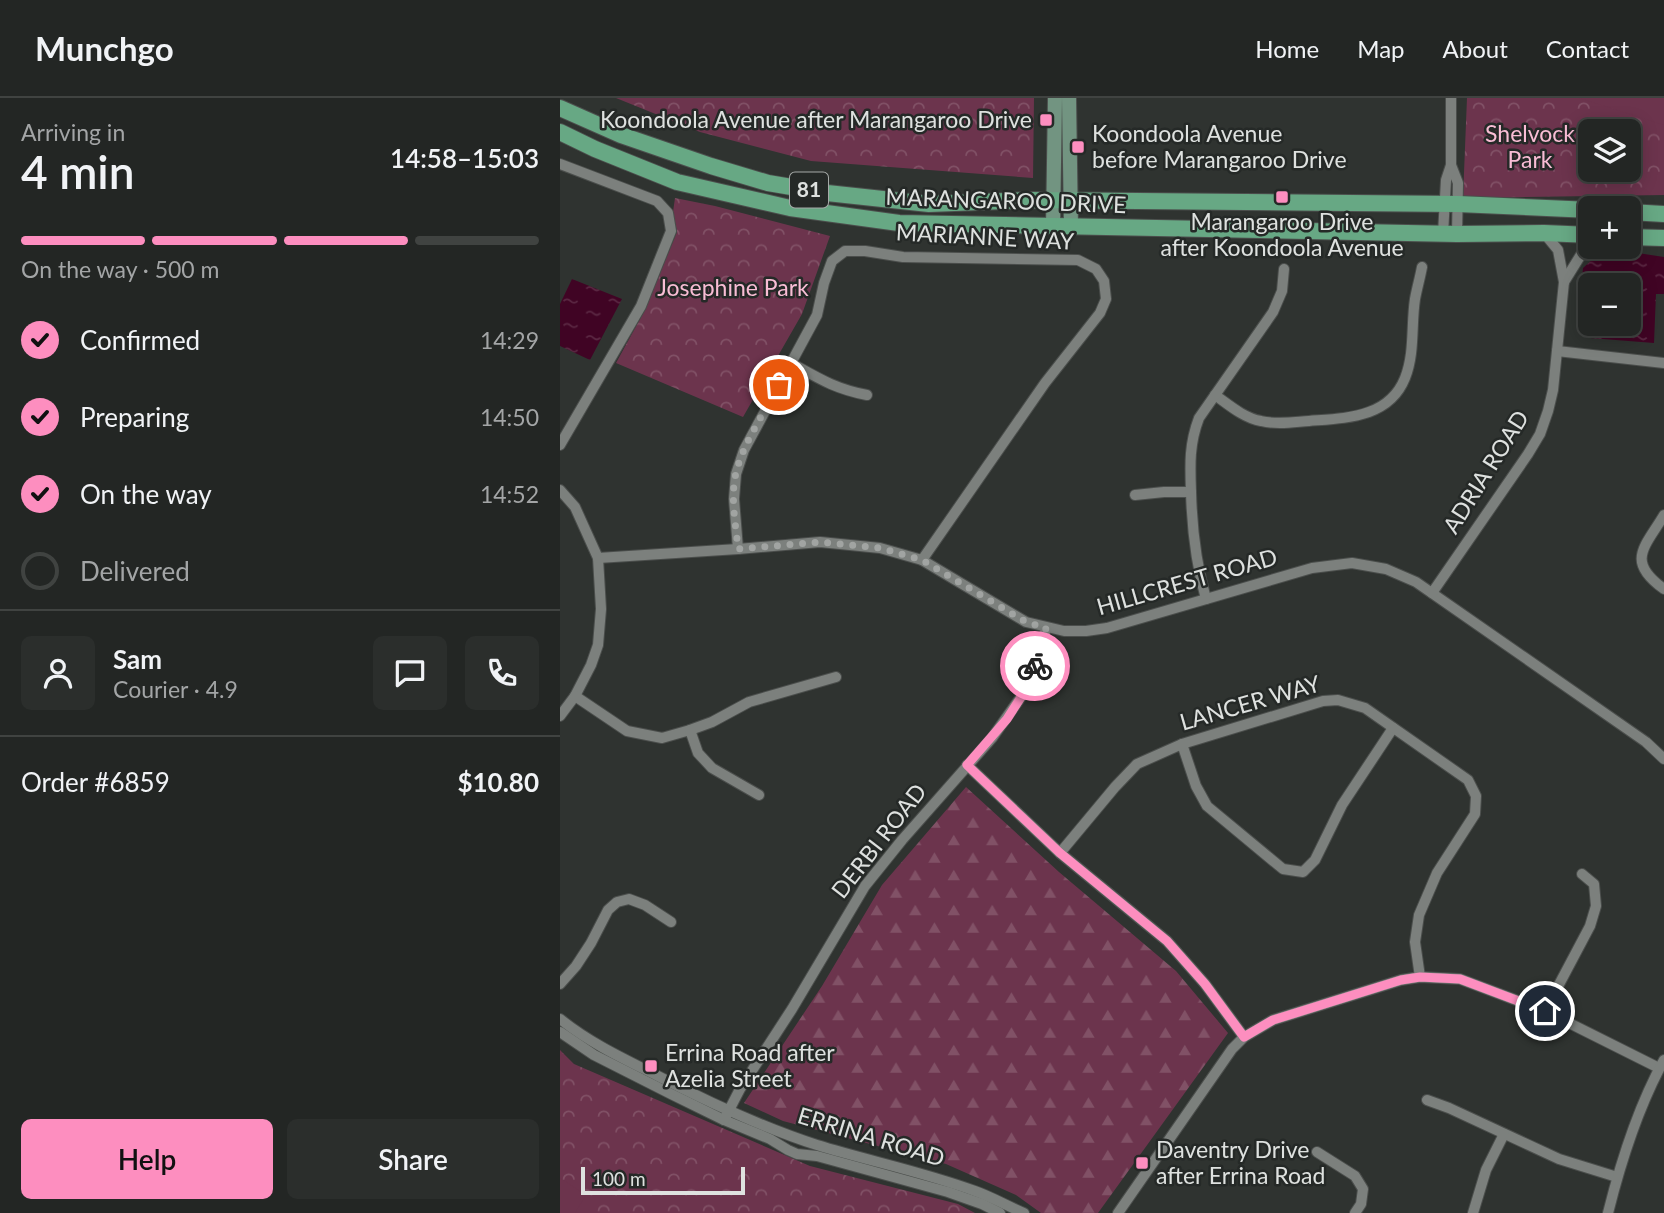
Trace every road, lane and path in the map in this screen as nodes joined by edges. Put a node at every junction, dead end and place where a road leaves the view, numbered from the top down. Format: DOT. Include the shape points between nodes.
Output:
graph roads {
  1 [pos="1055,98"];
  2 [pos="1069,98"];
  3 [pos="1451,98"];
  4 [pos="560,108"];
  5 [pos="560,132"];
  6 [pos="560,164"];
  7 [pos="1054,201"];
  8 [pos="1071,201"];
  9 [pos="1452,204"];
  10 [pos="1578,209"];
  11 [pos="1641,213"];
  12 [pos="1664,214"];
  13 [pos="1053,226"];
  14 [pos="1071,227"];
  15 [pos="1544,233"];
  16 [pos="1450,234"];
  17 [pos="1578,234"];
  18 [pos="1641,237"];
  19 [pos="1664,238"];
  20 [pos="1578,259"];
  21 [pos="1422,267"];
  22 [pos="1284,269"];
  23 [pos="1564,282"];
  24 [pos="1557,351"];
  25 [pos="791,363"];
  26 [pos="1664,363"];
  27 [pos="867,395"];
  28 [pos="1215,395"];
  29 [pos="560,445"];
  30 [pos="560,490"];
  31 [pos="1191,492"];
  32 [pos="1135,495"];
  33 [pos="1664,515"];
  34 [pos="738,549"];
  35 [pos="598,558"];
  36 [pos="922,560"];
  37 [pos="1664,589"];
  38 [pos="1432,593"];
  39 [pos="1206,599"];
  40 [pos="1046,628"];
  41 [pos="836,677"];
  42 [pos="575,696"];
  43 [pos="560,716"];
  44 [pos="1393,728"];
  45 [pos="690,730"];
  46 [pos="1182,744"];
  47 [pos="1664,759"];
  48 [pos="967,765"];
  49 [pos="759,794"];
  50 [pos="1060,853"];
  51 [pos="1582,874"];
  52 [pos="671,922"];
  53 [pos="1420,977"];
  54 [pos="560,984"];
  55 [pos="1545,1011"];
  56 [pos="560,1019"];
  57 [pos="560,1032"];
  58 [pos="1244,1037"];
  59 [pos="1662,1064"];
  60 [pos="1427,1100"];
  61 [pos="726,1115"];
  62 [pos="1504,1134"];
  63 [pos="1317,1152"];
  64 [pos="1617,1177"];
  65 [pos="1000,1213"];
  66 [pos="1024,1213"];
  67 [pos="1118,1213"];
  68 [pos="1355,1213"];
  69 [pos="1473,1213"];
  70 [pos="1608,1213"];
  1 -- 7 [label="street"];
  2 -- 8 [label="street"];
  3 -- 9 [label="street" via="1451,165 1446,180"];
  4 -- 7 [label="main road, MARANGAROO DRIVE / 81" via="621,135 779,185 929,204"];
  5 -- 13 [label="main road, MARANGAROO DRIVE / 81" via="677,182 790,208 899,223"];
  6 -- 29 [label="street" via="657,201 668,213 671,231 641,306"];
  7 -- 8 [label="main road, MARANGAROO DRIVE / 81"];
  7 -- 13 [label="street"];
  8 -- 9 [label="main road, MARANGAROO DRIVE / 81"];
  8 -- 14 [label="street"];
  9 -- 10 [label="main road, MARANGAROO DRIVE / 81"];
  9 -- 16 [label="street"];
  11 -- 12 [label="main road"];
  13 -- 14 [label="main road, MARANGAROO DRIVE / 81"];
  14 -- 16 [label="main road, MARANGAROO DRIVE / 81"];
  15 -- 16 [label="main road, MARANGAROO DRIVE / 81"];
  15 -- 17 [label="main road, MARANGAROO DRIVE / 81"];
  15 -- 23 [label="street, ADRIA ROAD" via="1558,250"];
  18 -- 19 [label="main road"];
  20 -- 23 [label="street, ADRIA ROAD"];
  21 -- 28 [label="street" via="1405,380 1392,399 1371,413 1260,421"];
  22 -- 28 [label="street" via="1282,291 1273,312"];
  23 -- 24 [label="street, ADRIA ROAD"];
  24 -- 26 [label="street"];
  24 -- 38 [label="street, ADRIA ROAD" via="1553,390 1540,434"];
  25 -- 27 [label="street" via="832,386"];
  25 -- 34 [label="street, MARIANNE WAY" via="736,474"];
  25 -- 36 [label="street, MARIANNE WAY" via="817,315 832,261 845,251 903,257 1078,260 1096,269 1104,281 1106,299 1100,313 1045,383"];
  28 -- 31 [label="street" via="1192,435"];
  30 -- 35 [label="street" via="575,507"];
  31 -- 32 [label="street"];
  31 -- 39 [label="street" via="1192,529"];
  33 -- 37 [label="street" via="1641,556 1644,571"];
  34 -- 35 [label="street, HILLCREST ROAD"];
  34 -- 36 [label="street, HILLCREST ROAD" via="820,542 880,548"];
  35 -- 42 [label="street" via="598,645"];
  36 -- 40 [label="street, HILLCREST ROAD" via="1026,622"];
  38 -- 39 [label="street, HILLCREST ROAD" via="1386,569 1352,563 1312,568"];
  38 -- 47 [label="street, HILLCREST ROAD"];
  39 -- 40 [label="street, HILLCREST ROAD" via="1107,628"];
  40 -- 48 [label="street, DERBI ROAD" via="1023,694"];
  41 -- 45 [label="street" via="749,702"];
  42 -- 43 [label="street"];
  42 -- 45 [label="street" via="628,731 662,738"];
  44 -- 46 [label="street, LANCER WAY" via="1365,708 1338,700 1322,701"];
  44 -- 46 [label="street" via="1342,805 1315,860 1303,872 1283,869 1207,806"];
  44 -- 53 [label="street, LANCER WAY" via="1468,780 1476,796 1475,814 1437,873 1419,915"];
  45 -- 49 [label="street" via="698,753 712,768"];
  46 -- 50 [label="street, LANCER WAY" via="1137,764"];
  48 -- 50 [label="street"];
  48 -- 61 [label="street, DERBI ROAD" via="865,886"];
  50 -- 58 [label="street" via="1167,941"];
  51 -- 55 [label="street" via="1594,884 1590,926"];
  52 -- 54 [label="street" via="638,902 617,902"];
  53 -- 55 [label="street" via="1460,979"];
  53 -- 58 [label="street" via="1273,1020"];
  55 -- 59 [label="street"];
  56 -- 61 [label="street, ERRINA ROAD" via="599,1046"];
  57 -- 61 [label="street, ERRINA ROAD" via="593,1055"];
  58 -- 67 [label="street"];
  59 -- 64 [label="street"];
  60 -- 62 [label="street"];
  61 -- 65 [label="street, ERRINA ROAD" via="797,1154 948,1192"];
  61 -- 66 [label="street, ERRINA ROAD" via="976,1191"];
  62 -- 64 [label="street" via="1575,1165"];
  62 -- 69 [label="street" via="1486,1170"];
  63 -- 68 [label="street" via="1355,1175 1363,1189"];
  64 -- 70 [label="street"];
}
